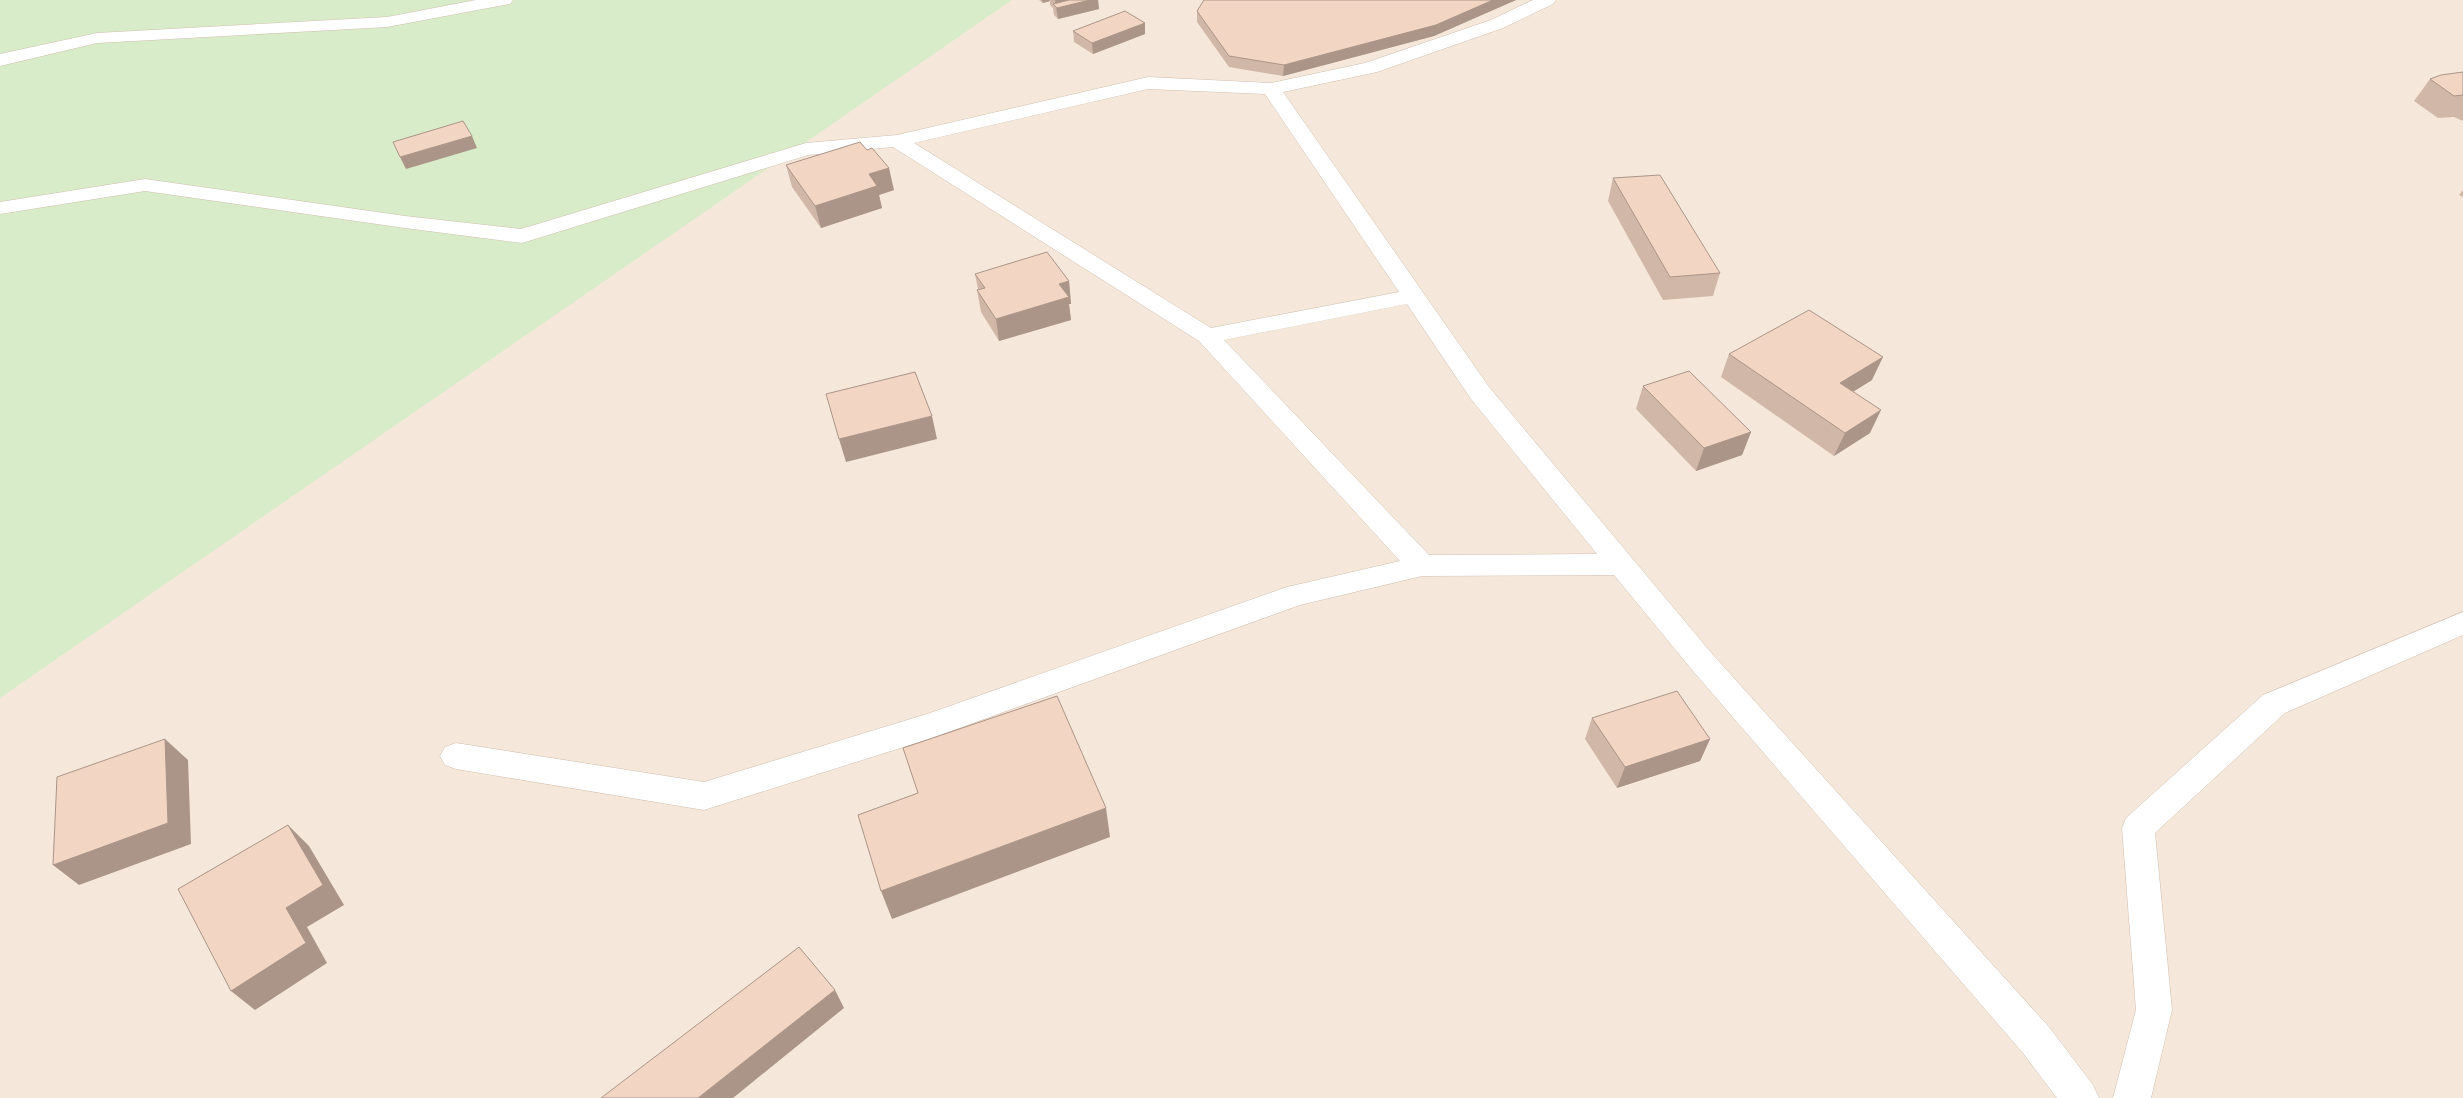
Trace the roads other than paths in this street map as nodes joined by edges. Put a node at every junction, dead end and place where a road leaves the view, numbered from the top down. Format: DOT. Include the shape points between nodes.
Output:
graph roads {
  1 [pos="504,0"];
  2 [pos="1547,0"];
  3 [pos="0,60"];
  4 [pos="1271,89"];
  5 [pos="897,141"];
  6 [pos="0,208"];
  7 [pos="1413,296"];
  8 [pos="1208,336"];
  9 [pos="1622,564"];
  10 [pos="1422,566"];
  11 [pos="2463,623"];
  12 [pos="456,756"];
  13 [pos="2080,1098"];
  14 [pos="2132,1098"];
  1 -- 3 [label="street" via="386,22 97,38"];
  2 -- 4 [label="street" via="1498,24 1370,68"];
  4 -- 5 [label="street" via="1148,84"];
  4 -- 7 [label="street"];
  5 -- 6 [label="street" via="806,149 522,236 145,185"];
  5 -- 8 [label="street"];
  7 -- 8 [label="street"];
  7 -- 9 [label="street" via="1480,393"];
  8 -- 10 [label="street"];
  9 -- 10 [label="street"];
  9 -- 13 [label="street" via="1703,663 2036,1040"];
  10 -- 12 [label="street" via="1297,595 930,726 704,796"];
  11 -- 14 [label="street" via="2274,704 2138,828 2154,1010"];
}
